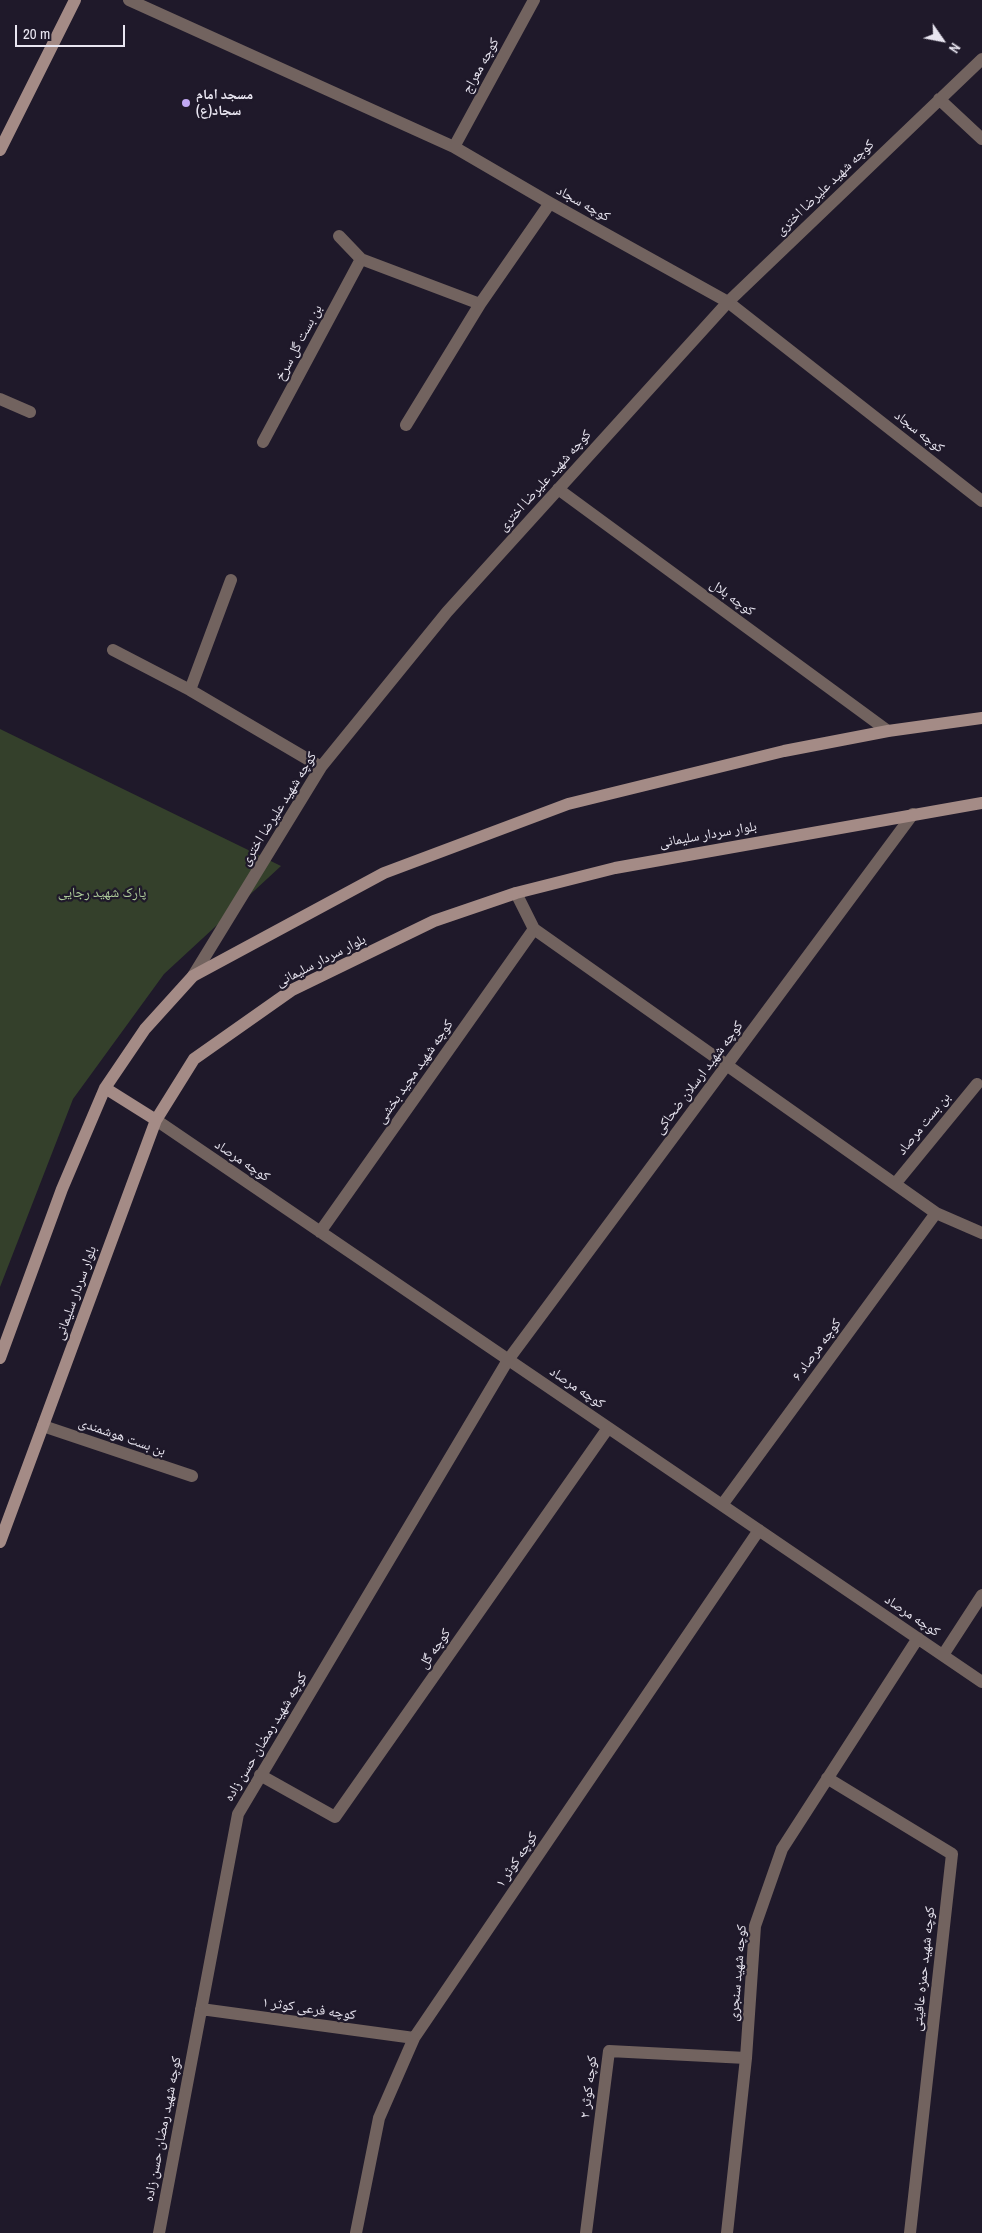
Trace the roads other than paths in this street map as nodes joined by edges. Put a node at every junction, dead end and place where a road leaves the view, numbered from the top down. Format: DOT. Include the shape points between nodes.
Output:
graph roads {
  1 [pos="75,0"];
  2 [pos="129,0"];
  3 [pos="534,0"];
  4 [pos="982,60"];
  5 [pos="939,99"];
  6 [pos="982,139"];
  7 [pos="454,146"];
  8 [pos="1,147"];
  9 [pos="550,203"];
  10 [pos="339,236"];
  11 [pos="361,259"];
  12 [pos="728,302"];
  13 [pos="480,304"];
  14 [pos="0,399"];
  15 [pos="30,412"];
  16 [pos="406,425"];
  17 [pos="263,442"];
  18 [pos="558,488"];
  19 [pos="982,501"];
  20 [pos="231,580"];
  21 [pos="113,650"];
  22 [pos="190,690"];
  23 [pos="982,718"];
  24 [pos="888,731"];
  25 [pos="321,767"];
  26 [pos="982,803"];
  27 [pos="913,814"];
  28 [pos="516,893"];
  29 [pos="534,929"];
  30 [pos="193,976"];
  31 [pos="727,1066"];
  32 [pos="977,1084"];
  33 [pos="105,1088"];
  34 [pos="156,1120"];
  35 [pos="895,1184"];
  36 [pos="936,1213"];
  37 [pos="320,1232"];
  38 [pos="982,1233"];
  39 [pos="0,1358"];
  40 [pos="508,1360"];
  41 [pos="43,1426"];
  42 [pos="608,1428"];
  43 [pos="192,1476"];
  44 [pos="722,1505"];
  45 [pos="759,1530"];
  46 [pos="0,1542"];
  47 [pos="982,1595"];
  48 [pos="918,1638"];
  49 [pos="943,1655"];
  50 [pos="982,1682"];
  51 [pos="260,1775"];
  52 [pos="827,1778"];
  53 [pos="200,2009"];
  54 [pos="414,2038"];
  55 [pos="746,2058"];
  56 [pos="158,2233"];
  57 [pos="356,2233"];
  58 [pos="586,2233"];
  59 [pos="727,2233"];
  60 [pos="910,2233"];
  1 -- 8 [label="main road"];
  2 -- 7 [label="street, کوچه سجاد"];
  3 -- 7 [label="street, کوچه معراج"];
  4 -- 5 [label="street, کوچه شهید علیرضا اختری"];
  5 -- 6 [label="street"];
  5 -- 12 [label="street, کوچه شهید علیرضا اختری"];
  7 -- 9 [label="street, کوچه سجاد"];
  9 -- 12 [label="street, کوچه سجاد"];
  9 -- 13 [label="street"];
  10 -- 11 [label="street"];
  11 -- 13 [label="street"];
  11 -- 17 [label="street, بن بست گل سرخ"];
  12 -- 18 [label="street, کوچه شهید علیرضا اختری"];
  12 -- 19 [label="street, کوچه سجاد"];
  13 -- 16 [label="street"];
  14 -- 15 [label="street"];
  18 -- 24 [label="street, کوچه بلال"];
  18 -- 25 [label="street, کوچه شهید علیرضا اختری" via="447,612"];
  20 -- 22 [label="street"];
  21 -- 22 [label="street"];
  22 -- 25 [label="street"];
  23 -- 24 [label="main road"];
  24 -- 30 [label="main road" via="784,751 568,804 384,873"];
  25 -- 30 [label="street, کوچه شهید علیرضا اختری"];
  26 -- 27 [label="main road, بلوار سردار سلیمانی"];
  27 -- 28 [label="main road, بلوار سردار سلیمانی" via="616,868"];
  27 -- 31 [label="street, کوچه شهید ارسلان ضحاکی"];
  28 -- 29 [label="street"];
  28 -- 34 [label="main road, بلوار سردار سلیمانی" via="434,921 292,990 194,1059"];
  29 -- 31 [label="street"];
  29 -- 37 [label="street, کوچه شهید مجید بخشی"];
  30 -- 33 [label="main road" via="145,1028"];
  31 -- 35 [label="street"];
  31 -- 40 [label="street, کوچه شهید ارسلان ضحاکی"];
  32 -- 35 [label="street, بن بست مرصاد"];
  33 -- 34 [label="main road"];
  33 -- 39 [label="main road" via="62,1190"];
  34 -- 37 [label="street, کوچه مرصاد"];
  34 -- 41 [label="main road, بلوار سردار سلیمانی"];
  35 -- 36 [label="street"];
  36 -- 38 [label="street"];
  36 -- 44 [label="street, کوچه مرصاد ۶"];
  37 -- 40 [label="street, کوچه مرصاد"];
  40 -- 42 [label="street, کوچه مرصاد"];
  40 -- 51 [label="street, کوچه شهید رمضان حسن زاده"];
  41 -- 43 [label="street, بن بست هوشمندی"];
  41 -- 46 [label="main road, بلوار سردار سلیمانی"];
  42 -- 44 [label="street, کوچه مرصاد"];
  42 -- 51 [label="street, کوچه گل" via="335,1817"];
  44 -- 45 [label="street, کوچه مرصاد"];
  45 -- 48 [label="street, کوچه مرصاد"];
  45 -- 54 [label="street, کوچه کوثر ۱"];
  47 -- 49 [label="street"];
  48 -- 49 [label="street, کوچه مرصاد"];
  48 -- 52 [label="street, کوچه شهید سنجری"];
  49 -- 50 [label="street, کوچه مرصاد"];
  51 -- 53 [label="street, کوچه شهید رمضان حسن زاده" via="238,1814"];
  52 -- 55 [label="street, کوچه شهید سنجری" via="782,1849 755,1926"];
  52 -- 60 [label="street, کوچه شهید حمزه عافیتی" via="952,1854"];
  53 -- 54 [label="street, کوچه فرعی کوثر ۱"];
  53 -- 56 [label="street, کوچه شهید رمضان حسن زاده"];
  54 -- 57 [label="street, کوچه کوثر ۱" via="379,2118"];
  55 -- 58 [label="street, کوچه کوثر ۲" via="609,2051"];
  55 -- 59 [label="street, کوچه شهید سنجری"];
}
